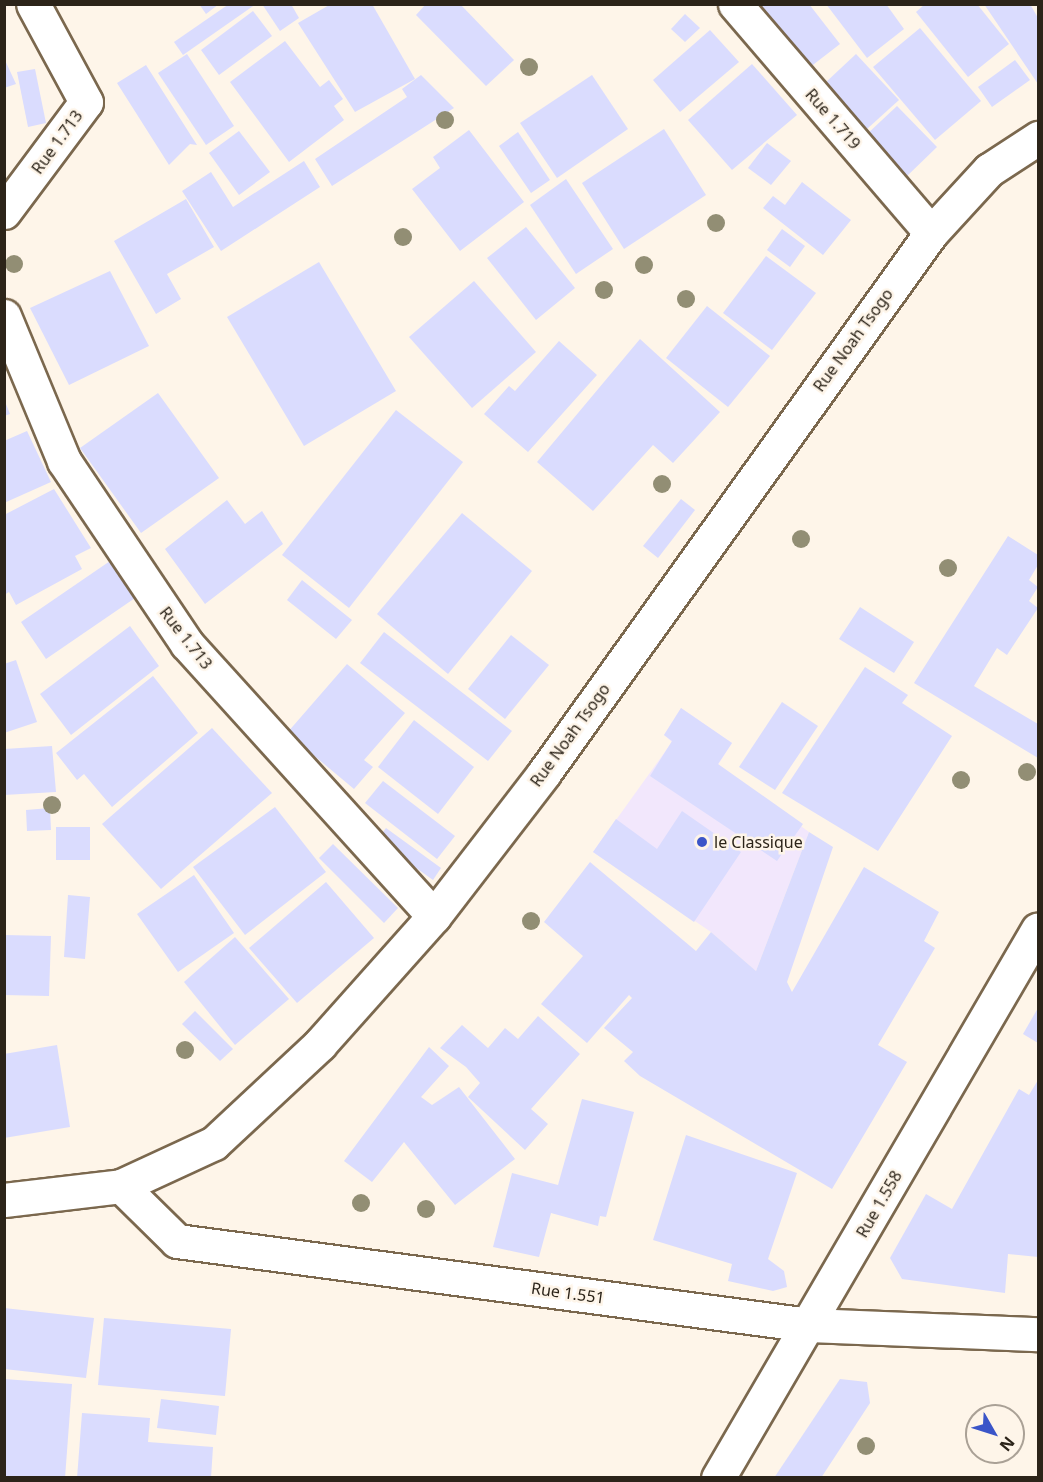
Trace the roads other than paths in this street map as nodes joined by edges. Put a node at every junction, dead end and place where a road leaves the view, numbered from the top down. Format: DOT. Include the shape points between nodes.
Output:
graph roads {
  1 [pos="33,4"];
  2 [pos="735,4"];
  3 [pos="1038,138"];
  4 [pos="4,212"];
  5 [pos="930,233"];
  6 [pos="4,316"];
  7 [pos="434,916"];
  8 [pos="1038,928"];
  9 [pos="121,1186"];
  10 [pos="4,1200"];
  11 [pos="809,1325"];
  12 [pos="1038,1334"];
  13 [pos="718,1478"];
  1 -- 4 [label="street, Rue 1.713" via="86,102"];
  2 -- 5 [label="street, Rue 1.719"];
  3 -- 5 [label="street, Rue Noah Tsogo" via="989,170"];
  5 -- 7 [label="street, Rue Noah Tsogo" via="544,773"];
  6 -- 7 [label="street, Rue 1.713" via="64,461 187,644"];
  7 -- 9 [label="street, Rue Noah Tsogo" via="320,1044 214,1143"];
  8 -- 11 [label="street, Rue 1.558"];
  9 -- 10 [label="street, Rue Noah Tsogo"];
  9 -- 11 [label="street, Rue 1.551" via="177,1241"];
  11 -- 12 [label="street, Rue 1.551"];
  11 -- 13 [label="street, Rue 1.558"];
}
